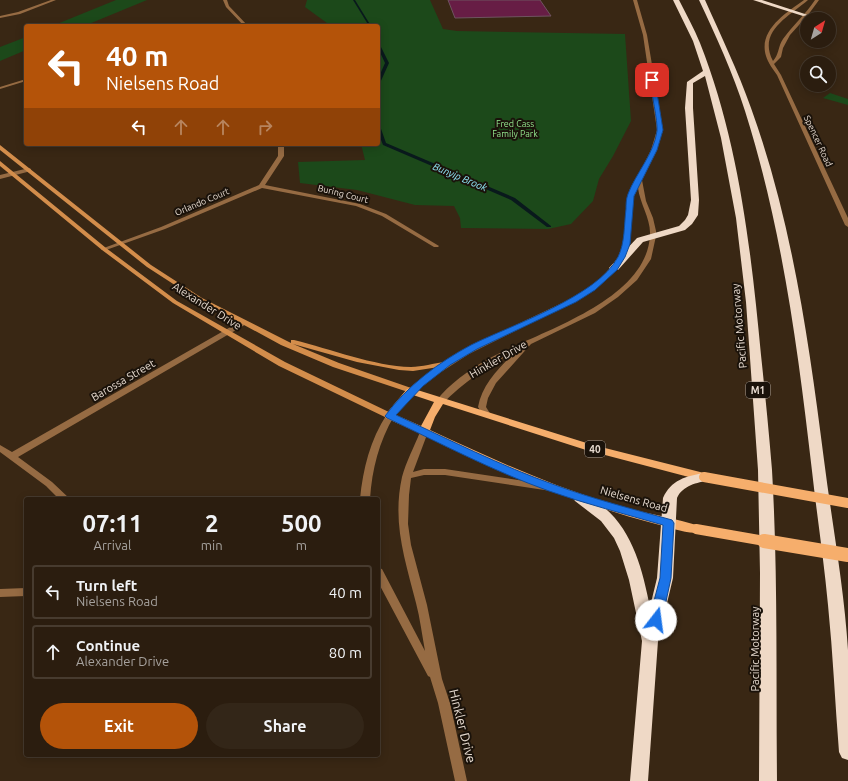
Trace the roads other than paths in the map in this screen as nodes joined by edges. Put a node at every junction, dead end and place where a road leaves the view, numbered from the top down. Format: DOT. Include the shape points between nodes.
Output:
graph roads {
  1 [pos="54,0"];
  2 [pos="225,0"];
  3 [pos="635,0"];
  4 [pos="676,0"];
  5 [pos="702,0"];
  6 [pos="756,0"];
  7 [pos="760,0"];
  8 [pos="806,0"];
  9 [pos="817,0"];
  10 [pos="800,5"];
  11 [pos="792,11"];
  12 [pos="807,12"];
  13 [pos="800,13"];
  14 [pos="0,17"];
  15 [pos="800,21"];
  16 [pos="244,24"];
  17 [pos="773,63"];
  18 [pos="707,72"];
  19 [pos="24,81"];
  20 [pos="0,88"];
  21 [pos="280,146"];
  22 [pos="0,147"];
  23 [pos="0,163"];
  24 [pos="29,170"];
  25 [pos="12,174"];
  26 [pos="0,177"];
  27 [pos="640,180"];
  28 [pos="261,186"];
  29 [pos="848,225"];
  30 [pos="653,236"];
  31 [pos="121,244"];
  32 [pos="436,246"];
  33 [pos="104,249"];
  34 [pos="614,268"];
  35 [pos="244,323"];
  36 [pos="260,332"];
  37 [pos="227,333"];
  38 [pos="530,341"];
  39 [pos="446,364"];
  40 [pos="412,391"];
  41 [pos="440,401"];
  42 [pos="487,415"];
  43 [pos="390,416"];
  44 [pos="424,432"];
  45 [pos="0,448"];
  46 [pos="12,456"];
  47 [pos="408,476"];
  48 [pos="704,477"];
  49 [pos="552,488"];
  50 [pos="63,497"];
  51 [pos="365,497"];
  52 [pos="580,498"];
  53 [pos="848,503"];
  54 [pos="668,523"];
  55 [pos="848,555"];
  56 [pos="380,576"];
  57 [pos="24,592"];
  58 [pos="0,593"];
  59 [pos="650,641"];
  60 [pos="436,679"];
  61 [pos="848,752"];
  62 [pos="461,781"];
  63 [pos="639,781"];
  64 [pos="768,781"];
  1 -- 14 [label="street"];
  2 -- 16 [label="street" via="227,6"];
  3 -- 27 [label="street, Hinkler Drive" via="645,36 660,124 654,150"];
  4 -- 18 [label="highway, Pacific Motorway / M1" via="696,41"];
  5 -- 61 [label="highway" via="719,35 746,104 762,150 778,215 806,360 836,605"];
  6 -- 11 [label="highway"];
  7 -- 10 [label="highway"];
  8 -- 10 [label="street, Spencer Road"];
  9 -- 12 [label="street"];
  10 -- 11 [label="street, Spencer Road"];
  11 -- 13 [label="highway"];
  11 -- 17 [label="street, Spencer Road" via="778,22 768,36 768,57"];
  15 -- 17 [label="street" via="785,39 779,57"];
  17 -- 29 [label="street, Spencer Road"];
  18 -- 30 [label="highway" via="690,82 695,212 685,226"];
  18 -- 64 [label="highway, Pacific Motorway / M1" via="725,138 741,218 751,302 765,470 768,573"];
  19 -- 20 [label="street"];
  21 -- 28 [label="street" via="280,156"];
  22 -- 24 [label="main road, Alexander Drive / 40"];
  23 -- 25 [label="main road, Alexander Drive"];
  24 -- 25 [label="street"];
  24 -- 31 [label="main road, Alexander Drive / 40"];
  25 -- 26 [label="street"];
  25 -- 33 [label="main road, Alexander Drive"];
  27 -- 30 [label="street, Hinkler Drive" via="642,198"];
  27 -- 34 [label="street, Hinkler Drive" via="630,200 626,244 622,257"];
  28 -- 31 [label="street, Orlando Court"];
  28 -- 32 [label="street, Buring Court" via="365,207 384,215"];
  30 -- 34 [label="highway" via="640,240"];
  30 -- 38 [label="street, Hinkler Drive" via="642,268 626,288 596,309"];
  31 -- 33 [label="street, Orlando Court"];
  31 -- 35 [label="main road, Alexander Drive / 40" via="172,281"];
  33 -- 37 [label="main road, Alexander Drive" via="175,302"];
  34 -- 39 [label="street, Hinkler Drive" via="593,288 573,300 474,347"];
  35 -- 36 [label="main road, Alexander Drive / 40"];
  35 -- 37 [label="street, Barossa Street"];
  36 -- 39 [label="main road" via="370,363 413,369"];
  36 -- 40 [label="main road, Alexander Drive / 40" via="336,365"];
  37 -- 43 [label="main road, Alexander Drive" via="295,371"];
  37 -- 46 [label="street, Barossa Street"];
  38 -- 41 [label="street, Hinkler Drive" via="476,370"];
  38 -- 42 [label="street" via="484,394 482,407"];
  39 -- 40 [label="street, Hinkler Drive"];
  40 -- 41 [label="main road, 40"];
  40 -- 43 [label="main road, Hinkler Drive"];
  41 -- 42 [label="main road, 40"];
  41 -- 44 [label="main road, Hinkler Drive"];
  42 -- 48 [label="main road, 40" via="590,448"];
  43 -- 44 [label="main road, Alexander Drive"];
  43 -- 51 [label="street, Hinkler Drive" via="379,435 370,464"];
  44 -- 47 [label="street, Hinkler Drive"];
  44 -- 49 [label="main road, Nielsens Road" via="494,465"];
  45 -- 46 [label="street"];
  46 -- 50 [label="street"];
  47 -- 49 [label="street" via="424,472 445,472"];
  47 -- 60 [label="street, Hinkler Drive" via="404,495 403,524"];
  48 -- 53 [label="main road, 40, bridge"];
  48 -- 54 [label="highway" via="688,481 675,489 670,498"];
  49 -- 52 [label="main road, Nielsens Road"];
  52 -- 54 [label="main road, Nielsens Road"];
  52 -- 59 [label="highway" via="607,518 622,539 633,570"];
  54 -- 55 [label="main road, Nielsens Road, bridge"];
  54 -- 59 [label="highway" via="665,578"];
  56 -- 60 [label="street, Hinkler Drive"];
  57 -- 58 [label="street"];
  59 -- 63 [label="highway"];
  60 -- 62 [label="street, Hinkler Drive" via="444,703"];
}
